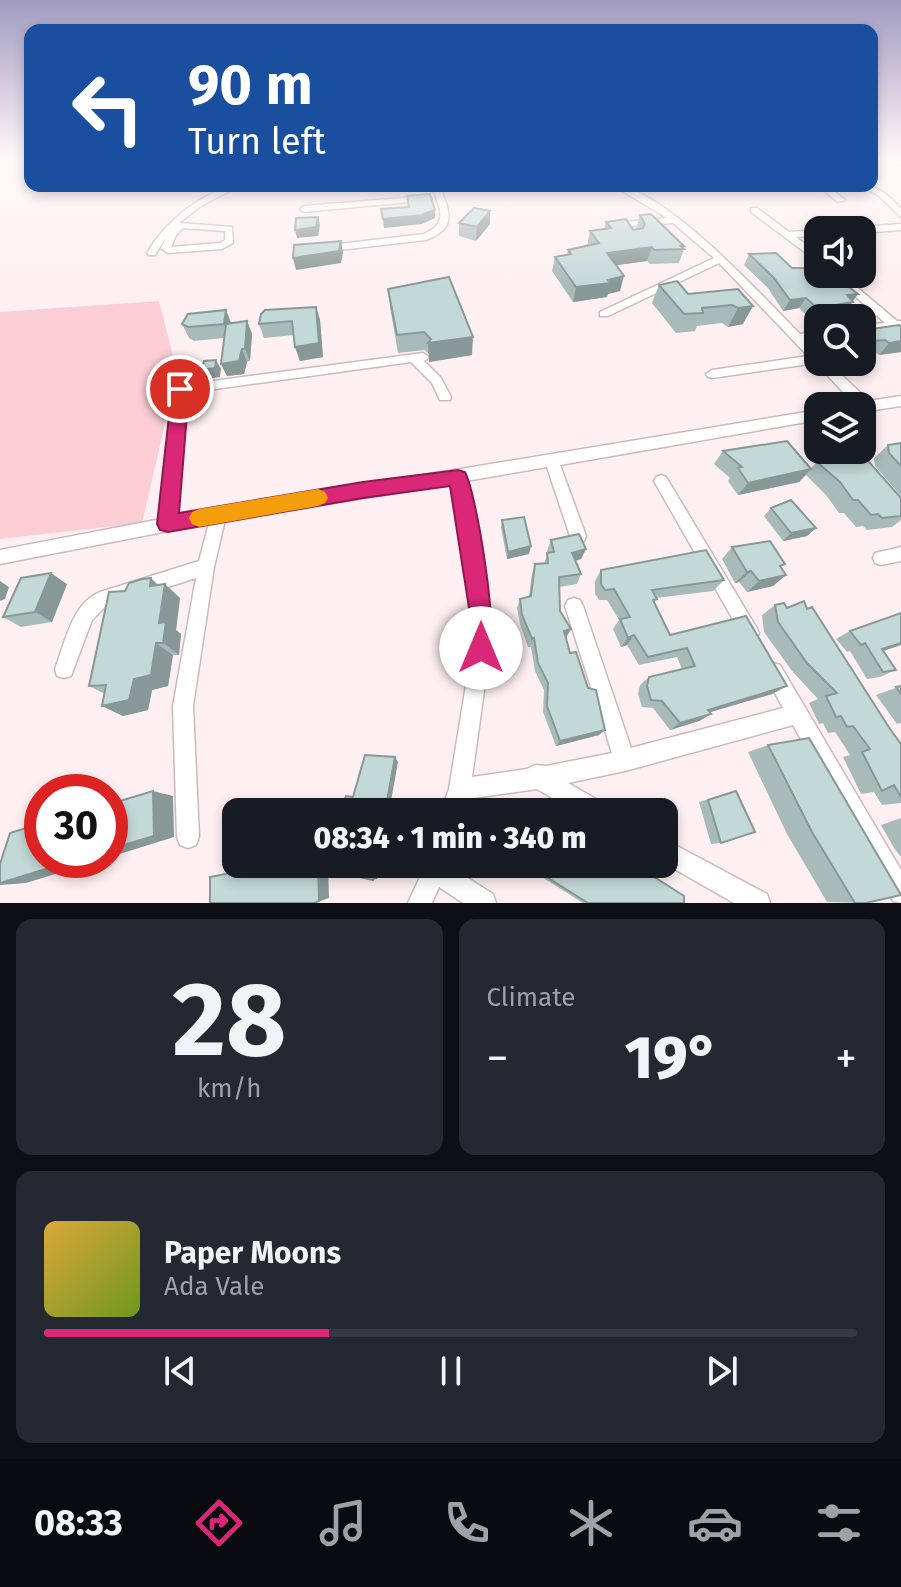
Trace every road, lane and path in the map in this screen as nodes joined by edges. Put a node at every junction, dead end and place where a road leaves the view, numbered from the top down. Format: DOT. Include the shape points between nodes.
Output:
graph roads {
  1 [pos="206,201"];
  2 [pos="362,201"];
  3 [pos="440,201"];
  4 [pos="645,201"];
  5 [pos="304,209"];
  6 [pos="754,210"];
  7 [pos="675,220"];
  8 [pos="651,223"];
  9 [pos="176,225"];
  10 [pos="901,227"];
  11 [pos="876,229"];
  12 [pos="661,233"];
  13 [pos="804,234"];
  14 [pos="790,235"];
  15 [pos="633,239"];
  16 [pos="804,247"];
  17 [pos="313,250"];
  18 [pos="152,253"];
  19 [pos="718,260"];
  20 [pos="853,288"];
  21 [pos="604,314"];
  22 [pos="898,324"];
  23 [pos="876,327"];
  24 [pos="804,337"];
  25 [pos="797,338"];
  26 [pos="804,345"];
  27 [pos="804,362"];
  28 [pos="712,374"];
  29 [pos="835,376"];
  30 [pos="850,392"];
  31 [pos="445,397"];
  32 [pos="901,401"];
  33 [pos="876,404"];
  34 [pos="804,417"];
  35 [pos="552,462"];
  36 [pos="458,477"];
  37 [pos="661,481"];
  38 [pos="219,514"];
  39 [pos="168,524"];
  40 [pos="578,536"];
  41 [pos="901,554"];
  42 [pos="0,557"];
  43 [pos="881,558"];
  44 [pos="206,567"];
  45 [pos="574,606"];
  46 [pos="64,669"];
  47 [pos="798,714"];
  48 [pos="625,761"];
  49 [pos="535,776"];
  50 [pos="460,789"];
  51 [pos="457,798"];
  52 [pos="573,798"];
  53 [pos="188,837"];
  54 [pos="678,858"];
  55 [pos="432,878"];
  56 [pos="450,878"];
  57 [pos="901,893"];
  58 [pos="420,903"];
  59 [pos="484,903"];
  60 [pos="758,903"];
  1 -- 9 [label="street" via="183,213"];
  2 -- 5 [label="street"];
  3 -- 17 [label="street" via="444,226 426,237"];
  4 -- 7 [label="street"];
  6 -- 14 [label="street"];
  7 -- 8 [label="street"];
  7 -- 19 [label="street"];
  8 -- 12 [label="street"];
  8 -- 15 [label="street" via="628,224"];
  9 -- 9 [label="street" via="166,249 230,241 230,229"];
  9 -- 18 [label="street"];
  10 -- 11 [label="street"];
  13 -- 14 [label="street"];
  14 -- 16 [label="street"];
  19 -- 21 [label="street"];
  19 -- 25 [label="street"];
  20 -- 22 [label="street"];
  22 -- 23 [label="street"];
  24 -- 25 [label="street"];
  25 -- 26 [label="street"];
  27 -- 28 [label="street"];
  29 -- 30 [label="street"];
  31 -- 39 [label="street" via="418,358 180,389"];
  32 -- 33 [label="street"];
  34 -- 35 [label="street"];
  35 -- 36 [label="street"];
  35 -- 40 [label="street"];
  36 -- 38 [label="street"];
  36 -- 50 [label="street" via="481,608"];
  37 -- 47 [label="street"];
  38 -- 39 [label="street"];
  38 -- 44 [label="street"];
  39 -- 42 [label="street"];
  41 -- 43 [label="street"];
  44 -- 46 [label="street" via="100,600 85,614"];
  44 -- 53 [label="street" via="183,706"];
  45 -- 48 [label="street"];
  47 -- 48 [label="street"];
  47 -- 57 [label="street"];
  48 -- 49 [label="street"];
  49 -- 50 [label="street"];
  49 -- 52 [label="street"];
  50 -- 51 [label="street"];
  54 -- 60 [label="street"];
  55 -- 58 [label="street"];
  56 -- 59 [label="street"];
}
